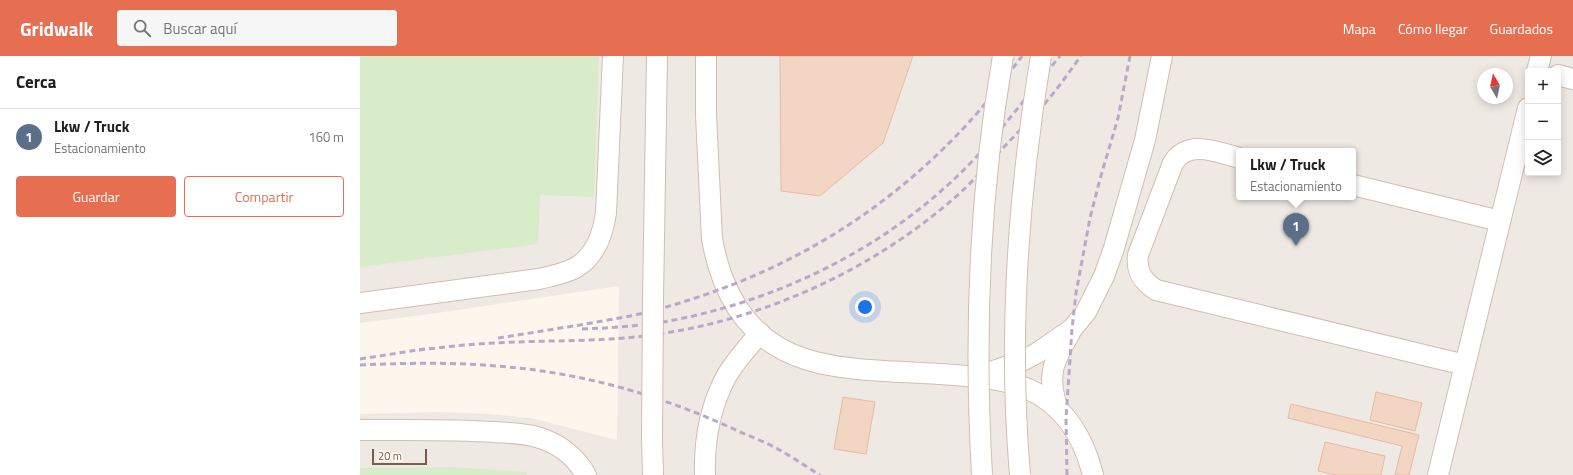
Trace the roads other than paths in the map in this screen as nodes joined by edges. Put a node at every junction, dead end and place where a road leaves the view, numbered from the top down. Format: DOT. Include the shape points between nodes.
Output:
graph roads {
  1 [pos="613,56"];
  2 [pos="658,56"];
  3 [pos="706,56"];
  4 [pos="1003,56"];
  5 [pos="1041,56"];
  6 [pos="1162,56"];
  7 [pos="1561,76"];
  8 [pos="1573,79"];
  9 [pos="1525,120"];
  10 [pos="1236,157"];
  11 [pos="1356,186"];
  12 [pos="1500,221"];
  13 [pos="360,303"];
  14 [pos="1072,329"];
  15 [pos="760,333"];
  16 [pos="1465,365"];
  17 [pos="970,376"];
  18 [pos="1058,409"];
  19 [pos="360,430"];
  20 [pos="586,475"];
  21 [pos="653,475"];
  22 [pos="705,475"];
  23 [pos="982,475"];
  24 [pos="1020,475"];
  25 [pos="1093,475"];
  26 [pos="1438,475"];
  1 -- 13 [label="street" via="606,213 602,235 588,257 576,268 539,279"];
  2 -- 21 [label="street, bridge" via="653,299"];
  3 -- 15 [label="street" via="711,224 716,258 725,288 742,315"];
  4 -- 23 [label="street, bridge" via="983,211 979,279 979,415"];
  5 -- 24 [label="street, bridge" via="1021,198 1015,347"];
  6 -- 14 [label="street" via="1145,140 1114,248 1104,276 1086,312"];
  7 -- 8 [label="street"];
  9 -- 12 [label="street"];
  10 -- 16 [label="street" via="1195,149 1178,156 1173,163 1138,254 1138,272 1148,285 1156,290"];
  11 -- 12 [label="street"];
  12 -- 16 [label="street"];
  14 -- 17 [label="street" via="1020,362"];
  14 -- 18 [label="street" via="1055,360 1051,378"];
  15 -- 17 [label="street" via="787,351 821,363 855,368"];
  15 -- 22 [label="street" via="726,377 717,398 708,429"];
  16 -- 26 [label="street"];
  17 -- 18 [label="street" via="1028,389"];
  18 -- 25 [label="street" via="1076,431 1084,446"];
  19 -- 20 [label="street" via="480,431 539,437 569,453"];
}
